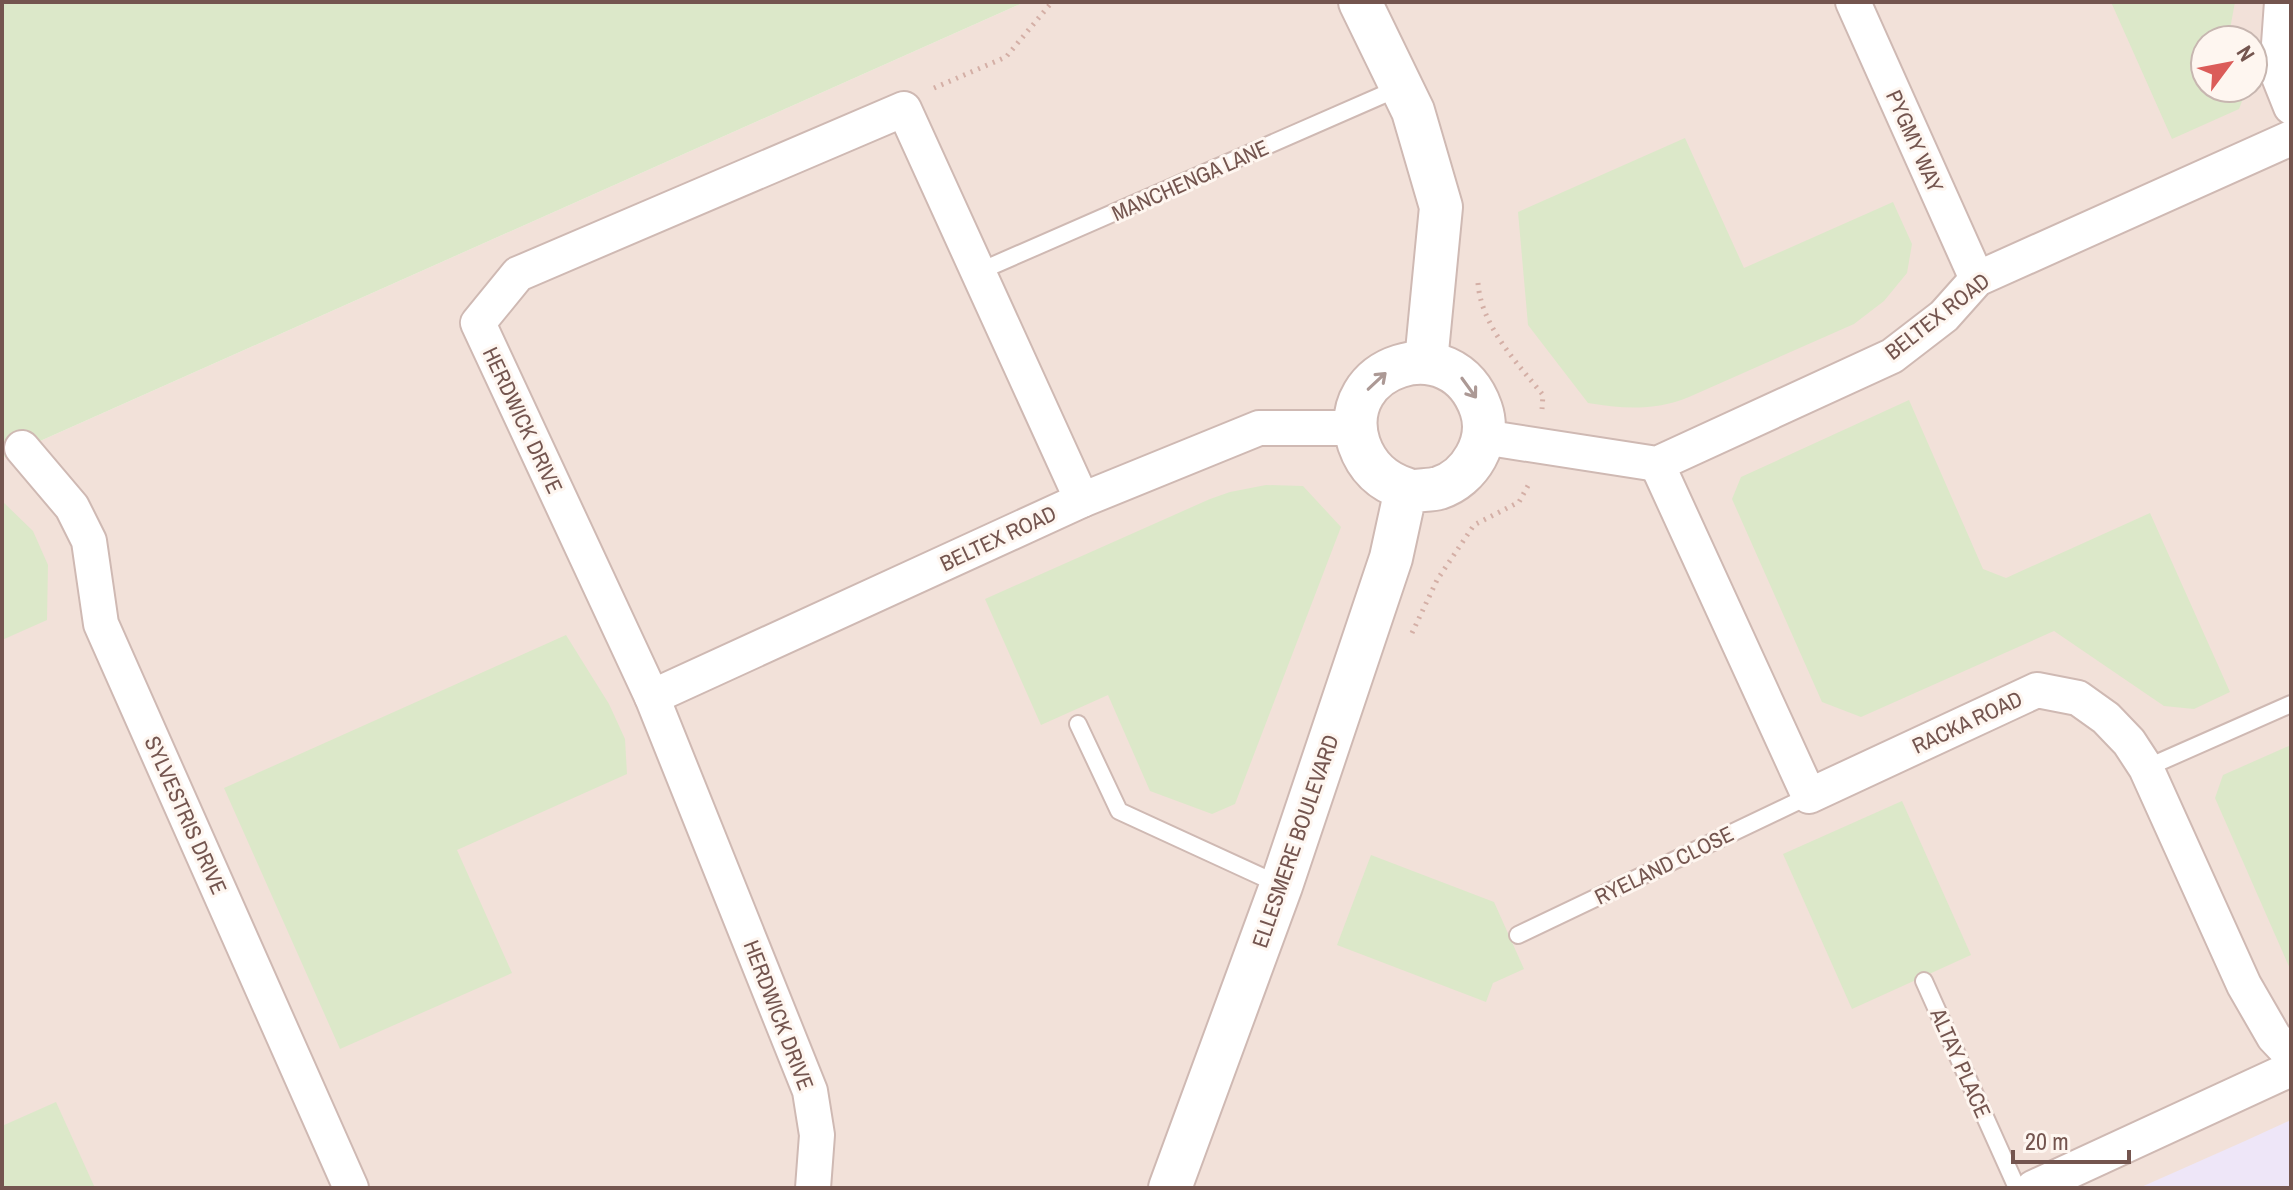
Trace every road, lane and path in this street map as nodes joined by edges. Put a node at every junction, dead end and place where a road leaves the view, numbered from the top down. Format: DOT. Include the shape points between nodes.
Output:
graph roads {
  1 [pos="1052,2"];
  2 [pos="1360,2"];
  3 [pos="1853,2"];
  4 [pos="2282,2"];
  5 [pos="1401,87"];
  6 [pos="2291,107"];
  7 [pos="904,109"];
  8 [pos="2291,138"];
  9 [pos="978,272"];
  10 [pos="1977,279"];
  11 [pos="1426,362"];
  12 [pos="1356,428"];
  13 [pos="1483,437"];
  14 [pos="22,448"];
  15 [pos="1657,464"];
  16 [pos="1410,490"];
  17 [pos="1082,500"];
  18 [pos="652,697"];
  19 [pos="2291,704"];
  20 [pos="1078,724"];
  21 [pos="2146,768"];
  22 [pos="1809,796"];
  23 [pos="1281,886"];
  24 [pos="1518,935"];
  25 [pos="1924,981"];
  26 [pos="2291,1055"];
  27 [pos="2291,1069"];
  28 [pos="351,1188"];
  29 [pos="813,1188"];
  30 [pos="1170,1188"];
  31 [pos="2017,1188"];
  32 [pos="2033,1188"];
  1 -- 7 [label="path" via="1006,57 940,84"];
  2 -- 5 [label="street"];
  3 -- 10 [label="street, PYGMY WAY"];
  4 -- 6 [label="street" via="2277,72"];
  5 -- 9 [label="lane, MANCHENGA LANE"];
  5 -- 11 [label="street" via="1441,207"];
  7 -- 9 [label="street"];
  7 -- 18 [label="street, HERDWICK DRIVE" via="518,274 478,323"];
  8 -- 10 [label="street, BELTEX ROAD"];
  9 -- 17 [label="street"];
  10 -- 15 [label="street, BELTEX ROAD" via="1944,316 1892,356"];
  12 -- 11 [label="street, one-way" via="1365,393 1379,376 1398,365"];
  11 -- 13 [label="street, one-way" via="1461,376 1476,394 1484,416"];
  12 -- 16 [label="street" via="1362,455 1375,473"];
  12 -- 17 [label="street, BELTEX ROAD" via="1259,428"];
  13 -- 15 [label="street"];
  13 -- 16 [label="street" via="1474,461 1459,478 1438,488"];
  14 -- 28 [label="street, SYLVESTRIS DRIVE" via="72,507 89,541 101,624"];
  15 -- 22 [label="street"];
  16 -- 23 [label="street, ELLESMERE BOULEVARD"];
  17 -- 18 [label="street, BELTEX ROAD"];
  18 -- 29 [label="street, HERDWICK DRIVE" via="810,1091 817,1135"];
  19 -- 21 [label="lane"];
  20 -- 23 [label="lane" via="1119,811"];
  21 -- 22 [label="street, RACKA ROAD" via="2106,718 2078,698 2037,690"];
  21 -- 26 [label="street, RACKA ROAD" via="2244,985 2274,1037"];
  22 -- 24 [label="lane, RYELAND CLOSE"];
  23 -- 30 [label="street, ELLESMERE BOULEVARD"];
  25 -- 31 [label="lane, ALTAY PLACE"];
  27 -- 32 [label="street"];
}
